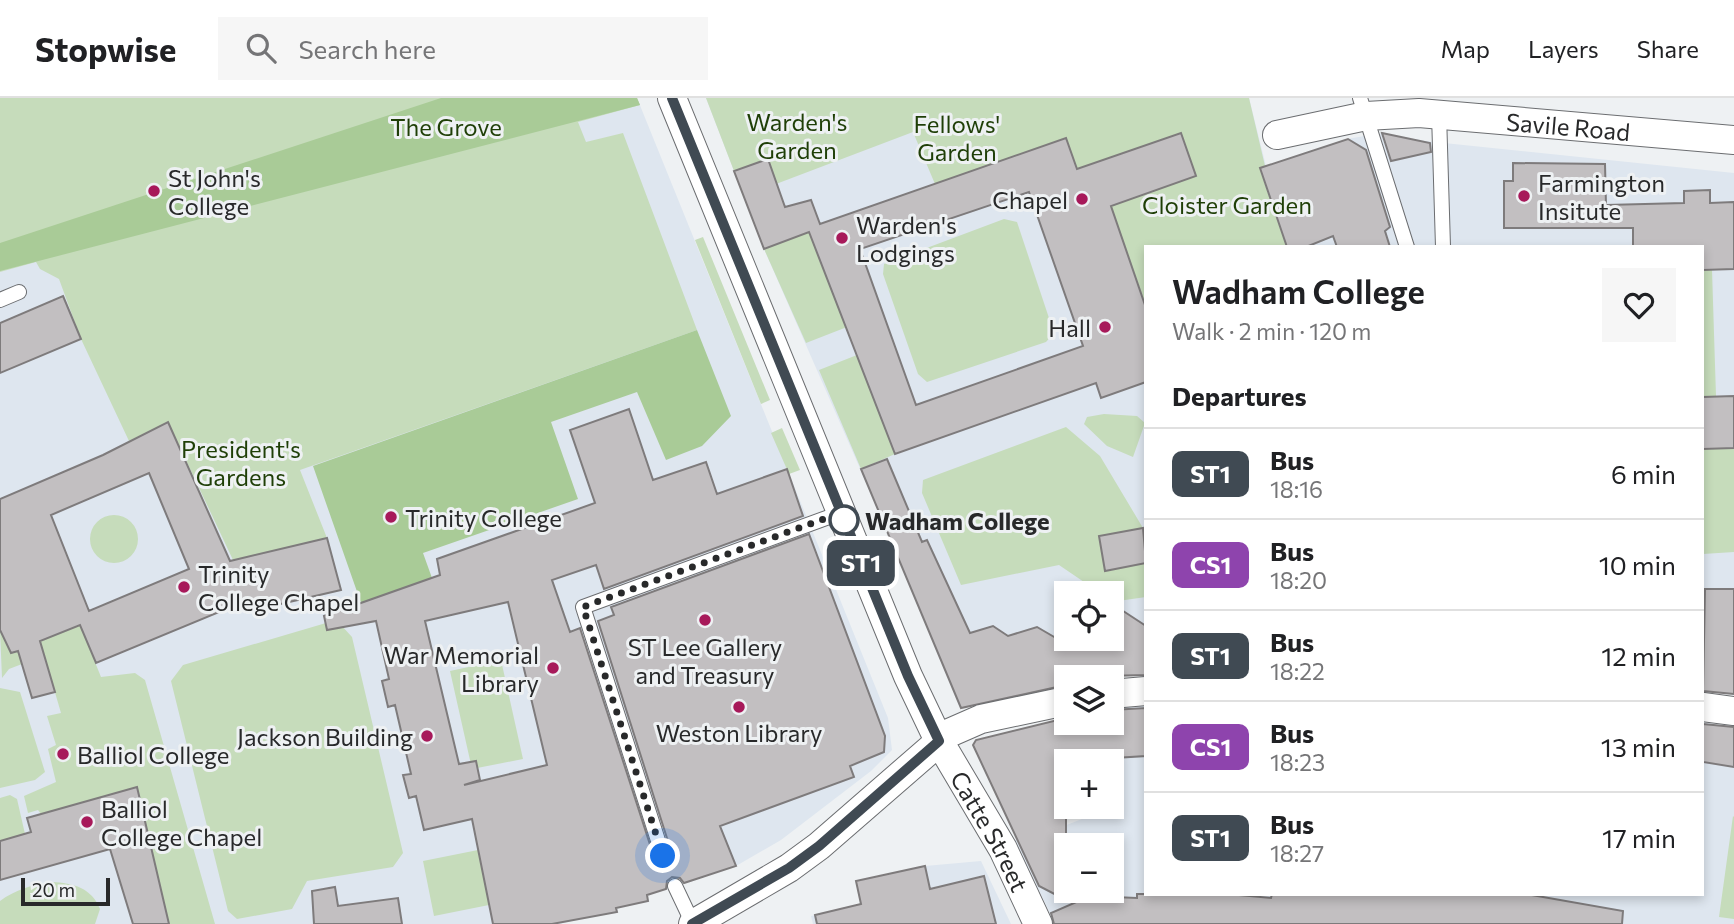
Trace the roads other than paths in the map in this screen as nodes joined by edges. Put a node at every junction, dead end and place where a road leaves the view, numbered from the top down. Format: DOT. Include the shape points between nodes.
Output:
graph roads {
  1 [pos="672,98"];
  2 [pos="1363,107"];
  3 [pos="1439,114"];
  4 [pos="1278,135"];
  5 [pos="1734,140"];
  6 [pos="1406,245"];
  7 [pos="1443,245"];
  8 [pos="19,292"];
  9 [pos="0,300"];
  10 [pos="840,513"];
  11 [pos="1144,691"];
  12 [pos="1124,693"];
  13 [pos="1054,704"];
  14 [pos="1704,707"];
  15 [pos="1734,711"];
  16 [pos="939,741"];
  17 [pos="663,856"];
  18 [pos="676,886"];
  19 [pos="693,924"];
  20 [pos="1038,924"];
  1 -- 10 [label="street, Catte Street"];
  2 -- 3 [label="street, Savile Road"];
  2 -- 4 [label="street, Savile Road"];
  2 -- 6 [label="lane"];
  3 -- 5 [label="street, Savile Road"];
  3 -- 7 [label="lane"];
  8 -- 9 [label="lane"];
  10 -- 16 [label="street, Catte Street"];
  10 -- 17 [label="lane" via="583,607"];
  11 -- 12 [label="street"];
  13 -- 16 [label="street" via="981,719"];
  14 -- 15 [label="street"];
  16 -- 19 [label="street" via="819,846"];
  16 -- 20 [label="street, Catte Street" via="1003,849"];
  18 -- 19 [label="lane"];
}
